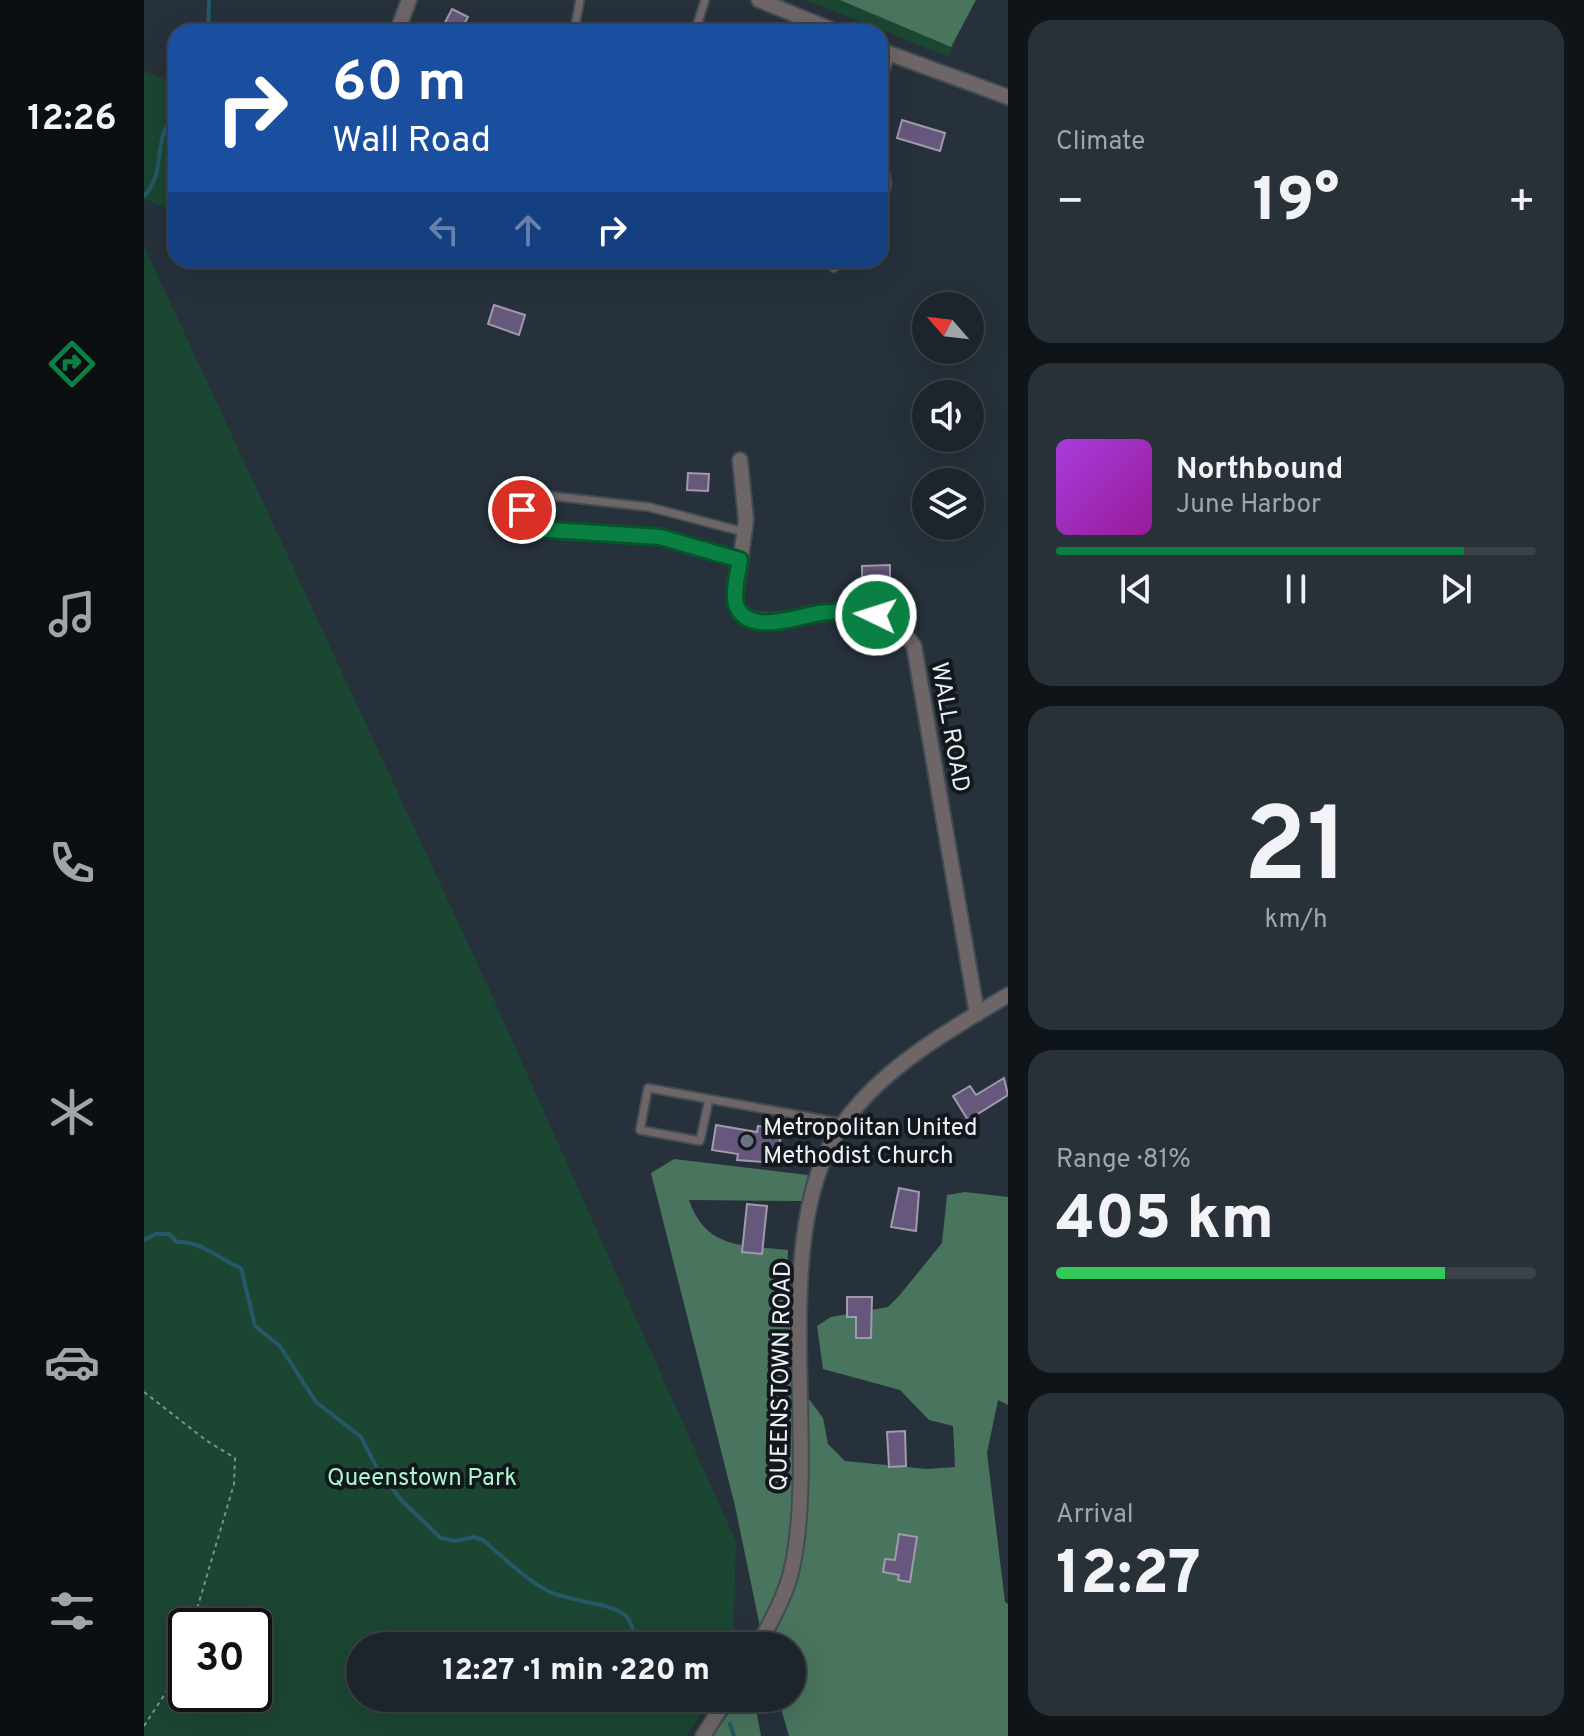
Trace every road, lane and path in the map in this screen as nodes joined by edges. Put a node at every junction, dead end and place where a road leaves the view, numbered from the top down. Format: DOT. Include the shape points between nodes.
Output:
graph roads {
  1 [pos="409,0"];
  2 [pos="580,0"];
  3 [pos="705,0"];
  4 [pos="759,0"];
  5 [pos="400,24"];
  6 [pos="576,24"];
  7 [pos="698,24"];
  8 [pos="818,24"];
  9 [pos="888,53"];
  10 [pos="1008,97"];
  11 [pos="740,460"];
  12 [pos="744,532"];
  13 [pos="740,560"];
  14 [pos="1008,995"];
  15 [pos="977,1014"];
  16 [pos="709,1099"];
  17 [pos="843,1123"];
  18 [pos="144,1392"];
  19 [pos="197,1608"];
  20 [pos="765,1632"];
  21 [pos="168,1689"];
  22 [pos="718,1712"];
  23 [pos="144,1726"];
  24 [pos="703,1736"];
  1 -- 5 [label="street"];
  2 -- 6 [label="lane"];
  3 -- 7 [label="lane"];
  4 -- 8 [label="street"];
  9 -- 10 [label="street"];
  11 -- 12 [label="street, WALL ROAD"];
  12 -- 13 [label="street, WALL ROAD"];
  12 -- 13 [label="lane" via="649,507 542,495 529,496 522,510 524,521 534,529 660,537"];
  13 -- 15 [label="street, WALL ROAD" via="735,600 745,616 776,622 818,613 863,612 889,619 914,646"];
  14 -- 15 [label="street, QUEENSTOWN ROAD"];
  15 -- 17 [label="street, QUEENSTOWN ROAD" via="891,1074"];
  16 -- 16 [label="lane" via="648,1088 640,1130 700,1141"];
  16 -- 17 [label="lane"];
  17 -- 20 [label="street, QUEENSTOWN ROAD" via="819,1175 806,1238 796,1546 785,1590"];
  18 -- 19 [label="path" via="235,1458 234,1484"];
  21 -- 23 [label="path"];
  22 -- 24 [label="street"];
}
